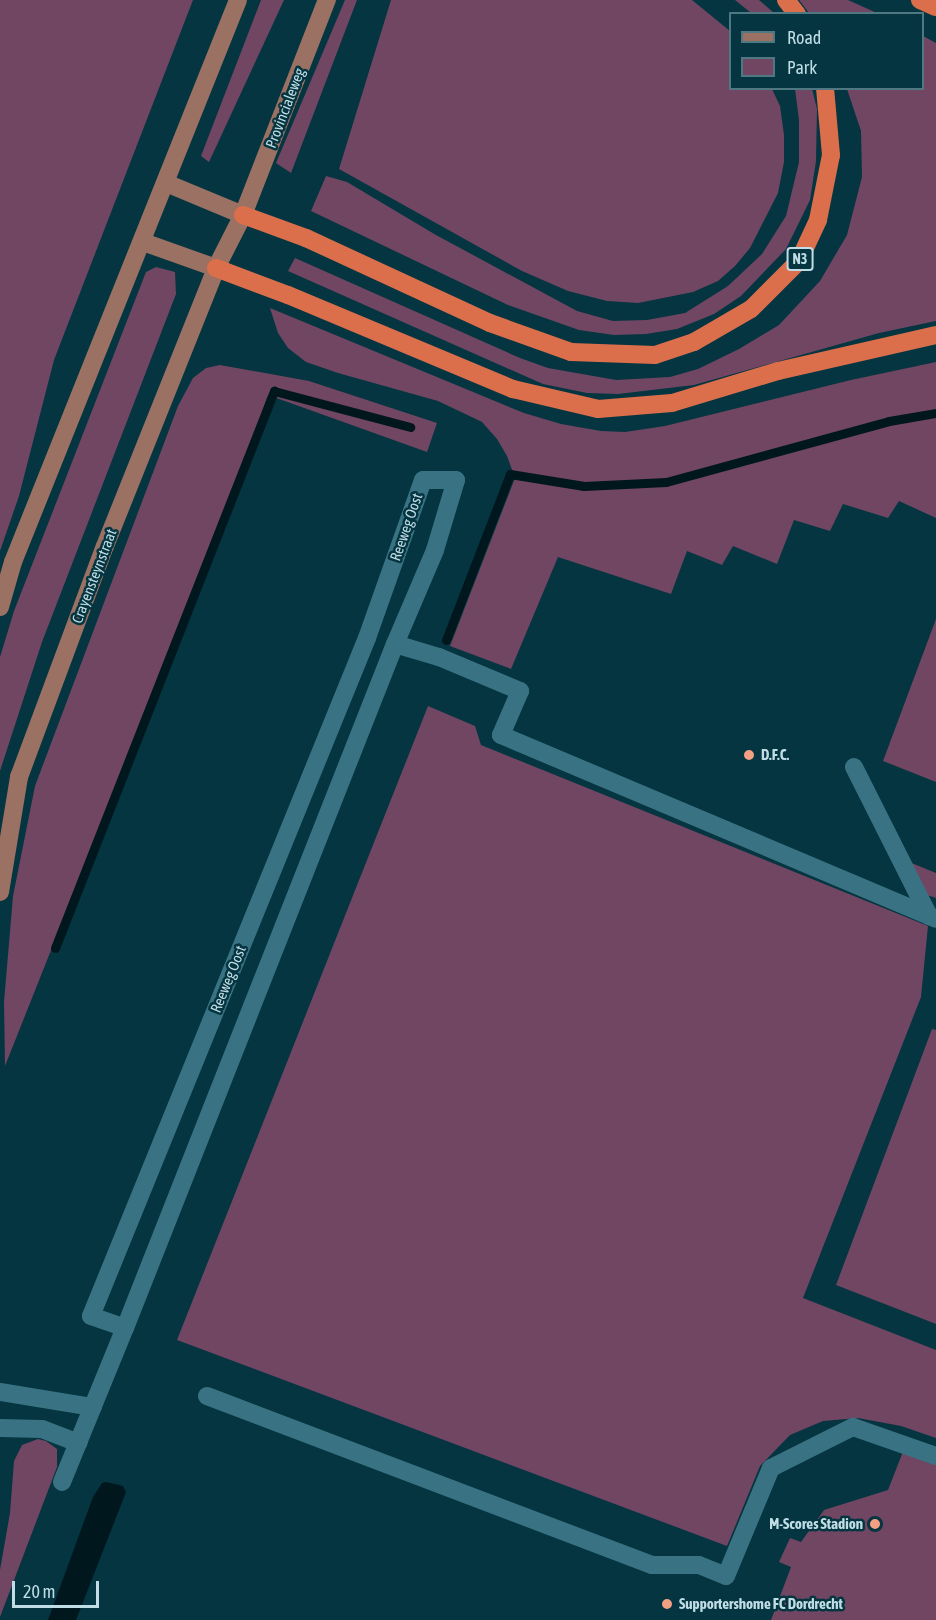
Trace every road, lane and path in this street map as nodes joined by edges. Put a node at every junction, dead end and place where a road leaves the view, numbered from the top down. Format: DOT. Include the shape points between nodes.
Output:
graph roads {
  1 [pos="238,0"];
  2 [pos="327,0"];
  3 [pos="786,0"];
  4 [pos="920,0"];
  5 [pos="936,7"];
  6 [pos="795,12"];
  7 [pos="825,90"];
  8 [pos="166,183"];
  9 [pos="243,215"];
  10 [pos="143,242"];
  11 [pos="216,268"];
  12 [pos="936,335"];
  13 [pos="0,607"];
  14 [pos="395,644"];
  15 [pos="854,767"];
  16 [pos="0,892"];
  17 [pos="932,917"];
  18 [pos="125,1328"];
  19 [pos="0,1392"];
  20 [pos="207,1396"];
  21 [pos="93,1407"];
  22 [pos="0,1428"];
  23 [pos="78,1443"];
  24 [pos="936,1456"];
  25 [pos="62,1482"];
  1 -- 8 [label="main road"];
  2 -- 9 [label="main road, Provincialeweg"];
  3 -- 6 [label="highway"];
  4 -- 5 [label="highway"];
  7 -- 9 [label="highway, N3" via="831,155 818,220 799,261 751,309 694,342 655,355 572,352 490,323 306,238"];
  8 -- 9 [label="main road"];
  8 -- 10 [label="main road"];
  9 -- 11 [label="main road, Provincialeweg"];
  10 -- 11 [label="main road"];
  10 -- 13 [label="main road" via="13,562"];
  11 -- 12 [label="highway" via="513,389 598,410 672,403 778,371"];
  11 -- 16 [label="main road, Crayensteynstraat" via="105,546 19,777"];
  14 -- 17 [label="street" via="439,657 520,691 501,735"];
  14 -- 18 [label="street, Reeweg Oost"];
  14 -- 18 [label="street, Reeweg Oost" via="435,550 456,480 423,480 367,638 91,1316"];
  15 -- 17 [label="street"];
  18 -- 21 [label="street, Reeweg Oost"];
  19 -- 21 [label="street"];
  20 -- 24 [label="street" via="652,1565 699,1565 726,1576 771,1468 854,1427"];
  21 -- 23 [label="street, Reeweg Oost"];
  22 -- 23 [label="street" via="42,1429"];
  23 -- 25 [label="street, Reeweg Oost"];
}
